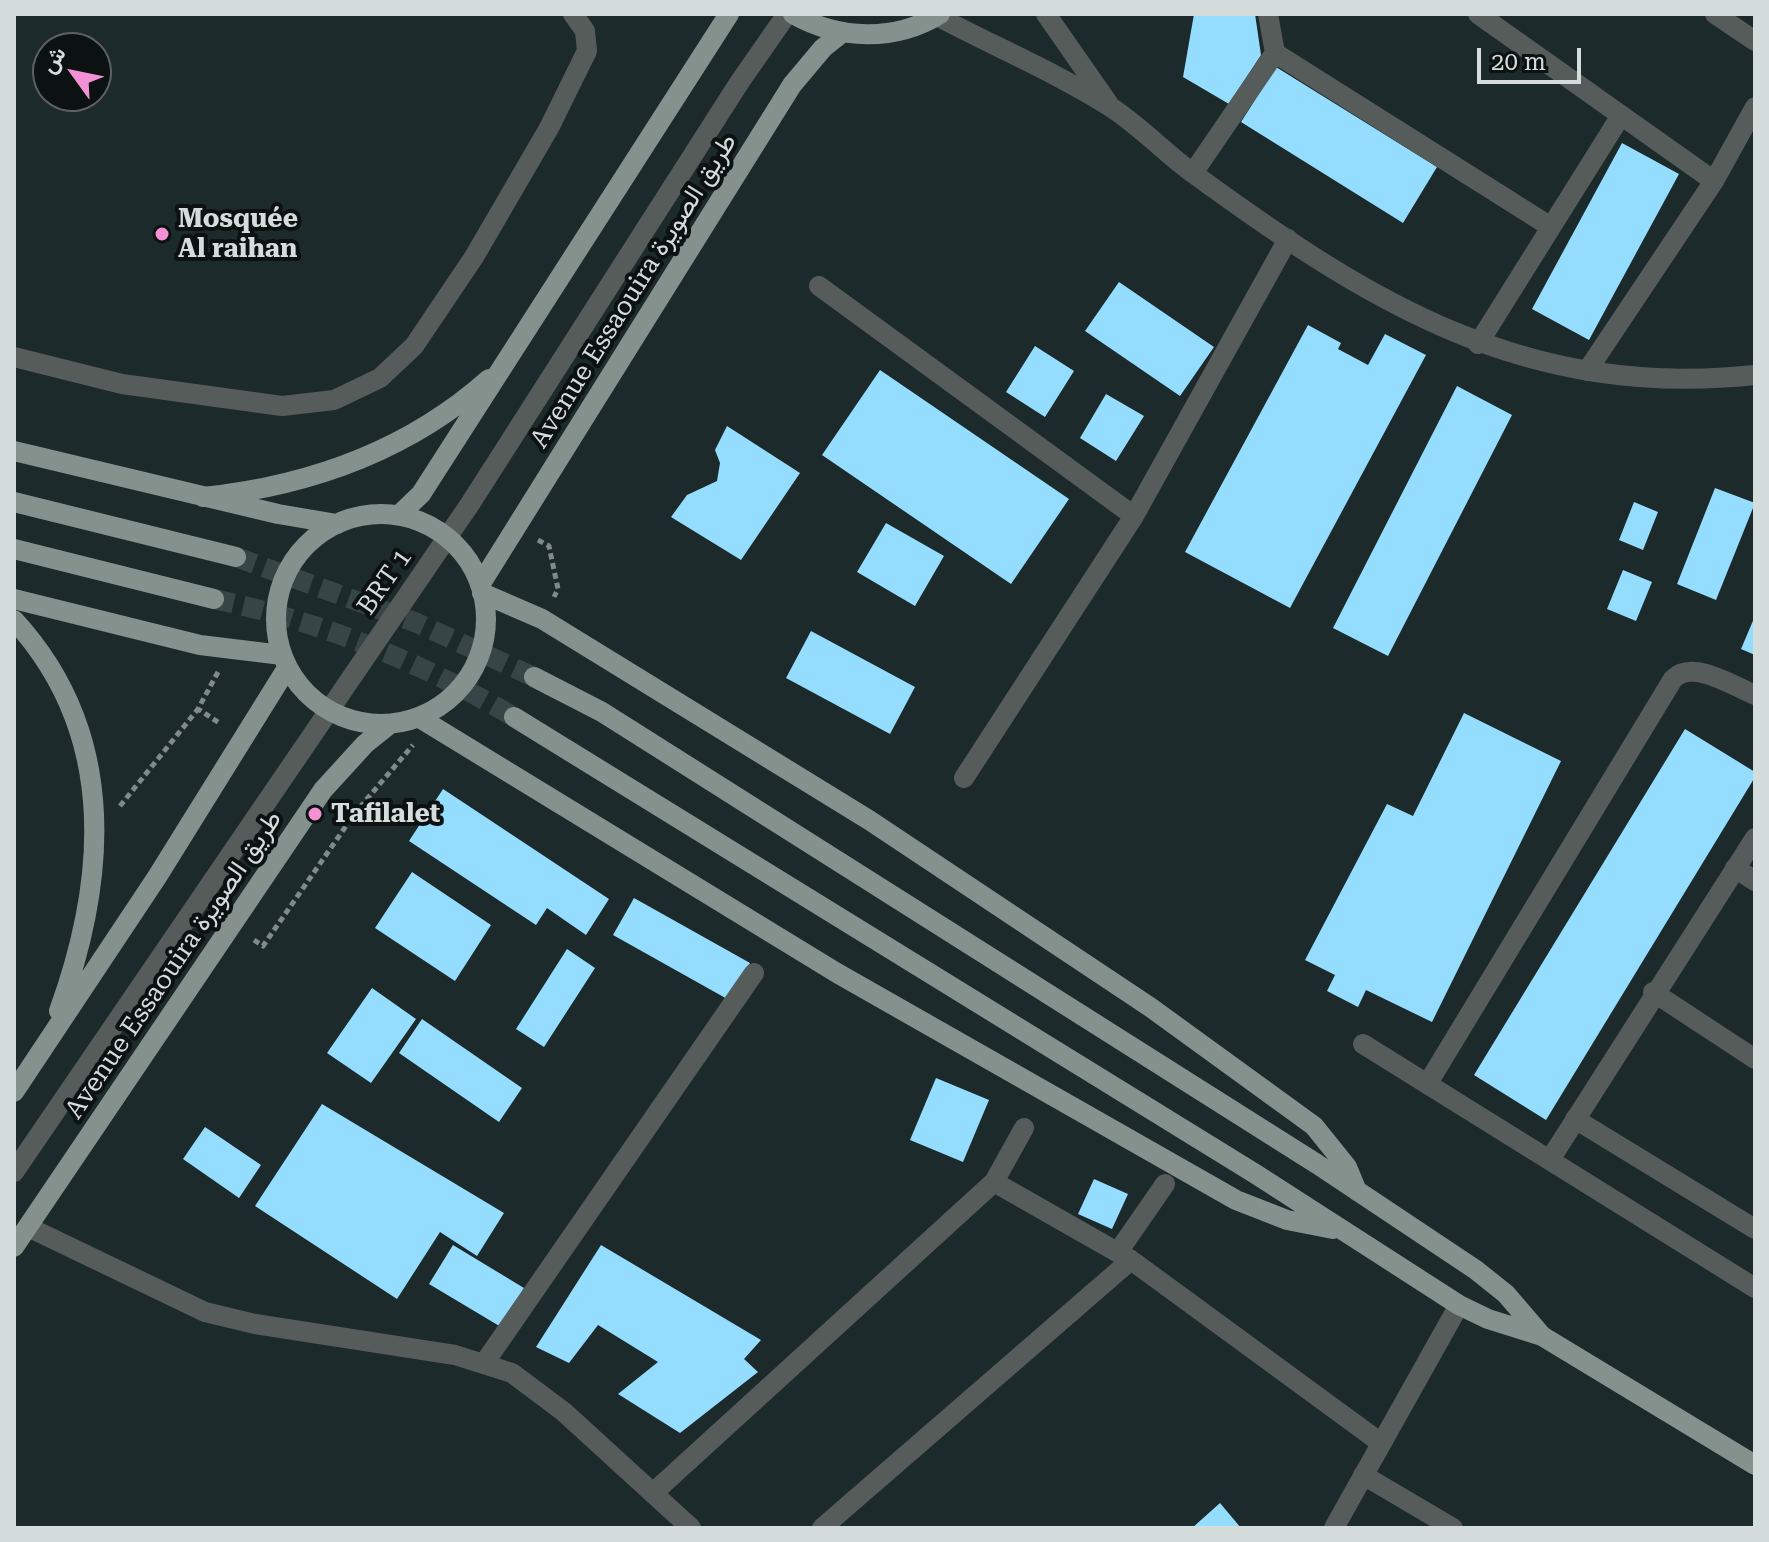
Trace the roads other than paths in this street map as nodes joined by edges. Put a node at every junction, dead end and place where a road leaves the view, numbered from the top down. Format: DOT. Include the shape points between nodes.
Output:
graph roads {
  1 [pos="573,14"];
  2 [pos="729,14"];
  3 [pos="790,14"];
  4 [pos="1046,14"];
  5 [pos="1268,14"];
  6 [pos="1478,14"];
  7 [pos="1715,14"];
  8 [pos="938,15"];
  9 [pos="842,33"];
  10 [pos="1755,41"];
  11 [pos="1275,53"];
  12 [pos="1111,107"];
  13 [pos="1755,107"];
  14 [pos="1620,117"];
  15 [pos="1193,173"];
  16 [pos="1714,181"];
  17 [pos="1551,227"];
  18 [pos="1288,239"];
  19 [pos="819,286"];
  20 [pos="1478,344"];
  21 [pos="14,357"];
  22 [pos="507,363"];
  23 [pos="1587,371"];
  24 [pos="1755,375"];
  25 [pos="14,451"];
  26 [pos="203,497"];
  27 [pos="14,502"];
  28 [pos="399,515"];
  29 [pos="1134,516"];
  30 [pos="337,524"];
  31 [pos="447,538"];
  32 [pos="14,549"];
  33 [pos="236,557"];
  34 [pos="481,589"];
  35 [pos="14,599"];
  36 [pos="214,599"];
  37 [pos="14,620"];
  38 [pos="284,662"];
  39 [pos="534,677"];
  40 [pos="1755,695"];
  41 [pos="328,710"];
  42 [pos="418,717"];
  43 [pos="514,717"];
  44 [pos="390,724"];
  45 [pos="964,778"];
  46 [pos="1755,838"];
  47 [pos="1735,868"];
  48 [pos="1755,881"];
  49 [pos="754,973"];
  50 [pos="1653,992"];
  51 [pos="49,1040"];
  52 [pos="1363,1044"];
  53 [pos="1755,1059"];
  54 [pos="1428,1083"];
  55 [pos="14,1092"];
  56 [pos="1575,1119"];
  57 [pos="1024,1128"];
  58 [pos="1551,1158"];
  59 [pos="14,1172"];
  60 [pos="994,1182"];
  61 [pos="1165,1184"];
  62 [pos="1357,1191"];
  63 [pos="28,1227"];
  64 [pos="1755,1229"];
  65 [pos="1342,1230"];
  66 [pos="14,1247"];
  67 [pos="1124,1256"];
  68 [pos="1755,1288"];
  69 [pos="1459,1305"];
  70 [pos="1542,1336"];
  71 [pos="485,1362"];
  72 [pos="1381,1443"];
  73 [pos="1755,1465"];
  74 [pos="1363,1475"];
  75 [pos="653,1493"];
  76 [pos="691,1528"];
  77 [pos="822,1528"];
  78 [pos="1334,1528"];
  79 [pos="1453,1528"];
  1 -- 21 [label="street" via="585,31 587,51 549,128 474,257 414,346 380,378 334,400 282,406 122,384"];
  2 -- 22 [label="main road"];
  3 -- 9 [label="main road"];
  3 -- 31 [label="street, BRT 1"];
  4 -- 12 [label="street"];
  5 -- 11 [label="street"];
  6 -- 14 [label="street"];
  7 -- 10 [label="street"];
  8 -- 9 [label="main road" via="900,31"];
  8 -- 12 [label="street"];
  9 -- 34 [label="main road, Avenue Essaouira طريق الصويرة" via="792,85"];
  11 -- 15 [label="street"];
  11 -- 17 [label="street"];
  12 -- 15 [label="street"];
  13 -- 16 [label="street"];
  14 -- 16 [label="street"];
  14 -- 17 [label="street"];
  15 -- 18 [label="street"];
  16 -- 23 [label="street"];
  17 -- 20 [label="street"];
  18 -- 20 [label="street" via="1379,298"];
  18 -- 29 [label="street"];
  19 -- 29 [label="street"];
  20 -- 23 [label="street"];
  22 -- 26 [label="main road" via="442,416 369,456 290,484"];
  22 -- 28 [label="main road" via="421,494"];
  23 -- 24 [label="street" via="1677,379"];
  25 -- 26 [label="main road"];
  26 -- 30 [label="main road"];
  27 -- 33 [label="main road"];
  28 -- 30 [label="main road" via="378,514"];
  28 -- 31 [label="main road"];
  29 -- 45 [label="street"];
  30 -- 38 [label="main road" via="310,542 289,568 276,611"];
  31 -- 34 [label="main road" via="461,551"];
  31 -- 41 [label="street, BRT 1"];
  32 -- 36 [label="main road"];
  34 -- 42 [label="main road" via="484,636 468,677 454,694"];
  34 -- 62 [label="main road" via="542,619 869,820 1150,1007 1314,1126 1340,1156"];
  35 -- 38 [label="main road"];
  37 -- 51 [label="main road" via="49,664 79,724 94,789 95,837 76,955"];
  38 -- 41 [label="main road" via="298,685"];
  38 -- 51 [label="main road" via="243,738"];
  39 -- 62 [label="main road" via="602,712"];
  40 -- 54 [label="street" via="1697,671 1673,679"];
  41 -- 44 [label="main road" via="347,719"];
  41 -- 59 [label="street, BRT 1"];
  42 -- 44 [label="main road"];
  42 -- 65 [label="main road" via="837,973 1222,1193 1287,1220"];
  43 -- 65 [label="main road"];
  44 -- 63 [label="main road, Avenue Essaouira طريق الصويرة" via="323,790"];
  46 -- 47 [label="street"];
  47 -- 48 [label="street"];
  47 -- 50 [label="street"];
  49 -- 71 [label="street"];
  50 -- 53 [label="street"];
  50 -- 56 [label="street"];
  51 -- 55 [label="main road"];
  52 -- 54 [label="street"];
  54 -- 58 [label="street"];
  56 -- 58 [label="street"];
  56 -- 64 [label="street"];
  57 -- 60 [label="street"];
  58 -- 68 [label="street"];
  60 -- 67 [label="street"];
  60 -- 75 [label="street"];
  61 -- 67 [label="street"];
  62 -- 70 [label="main road" via="1491,1282"];
  63 -- 66 [label="main road, Avenue Essaouira طريق الصويرة"];
  63 -- 71 [label="street" via="217,1316"];
  65 -- 69 [label="main road"];
  67 -- 72 [label="street"];
  67 -- 77 [label="street"];
  69 -- 70 [label="main road"];
  69 -- 72 [label="street"];
  70 -- 73 [label="main road"];
  71 -- 75 [label="street" via="538,1391"];
  72 -- 74 [label="street"];
  74 -- 78 [label="street"];
  74 -- 79 [label="street"];
  75 -- 76 [label="street"];
}
